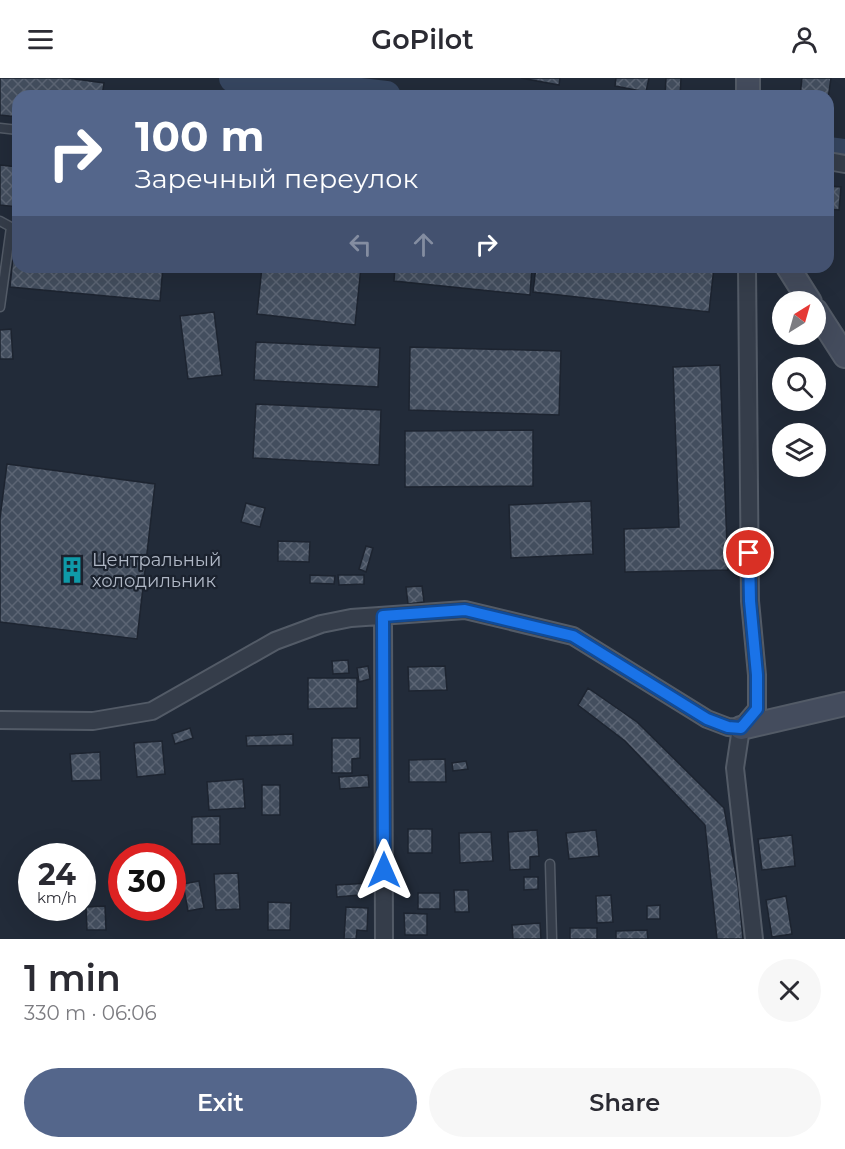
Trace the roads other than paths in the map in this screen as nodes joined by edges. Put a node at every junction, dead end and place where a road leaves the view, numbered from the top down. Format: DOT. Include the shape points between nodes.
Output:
graph roads {
  1 [pos="0,221"];
  2 [pos="747,273"];
  3 [pos="792,273"];
  4 [pos="803,291"];
  5 [pos="0,307"];
  6 [pos="826,327"];
  7 [pos="845,356"];
  8 [pos="383,616"];
  9 [pos="845,704"];
  10 [pos="0,720"];
  11 [pos="741,728"];
  12 [pos="550,864"];
  13 [pos="384,939"];
  14 [pos="552,939"];
  15 [pos="754,939"];
  1 -- 5 [label="lane" via="11,227"];
  2 -- 11 [label="street" via="750,601 757,709"];
  3 -- 4 [label="street"];
  6 -- 7 [label="street"];
  8 -- 10 [label="street" via="321,624 274,641 152,711 93,721"];
  8 -- 11 [label="street" via="465,610 573,636 707,719"];
  8 -- 13 [label="street"];
  9 -- 11 [label="street"];
  11 -- 15 [label="street" via="735,768"];
  12 -- 14 [label="lane"];
}
